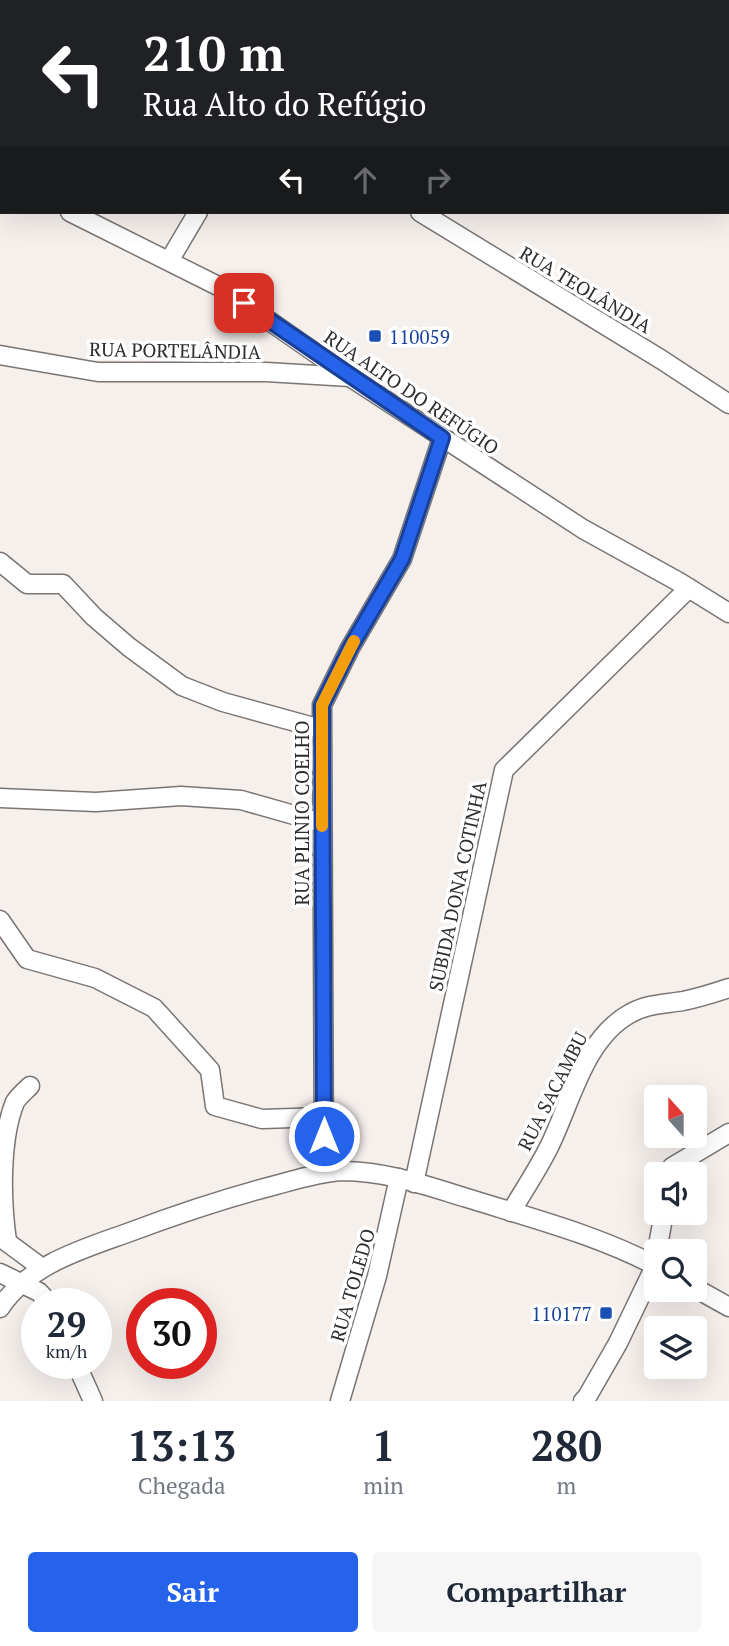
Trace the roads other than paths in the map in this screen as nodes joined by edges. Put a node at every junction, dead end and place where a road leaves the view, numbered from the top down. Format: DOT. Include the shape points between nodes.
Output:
graph roads {
  1 [pos="74,214"];
  2 [pos="197,214"];
  3 [pos="423,214"];
  4 [pos="169,261"];
  5 [pos="0,355"];
  6 [pos="350,377"];
  7 [pos="729,404"];
  8 [pos="442,438"];
  9 [pos="0,562"];
  10 [pos="689,588"];
  11 [pos="729,613"];
  12 [pos="321,729"];
  13 [pos="0,799"];
  14 [pos="322,823"];
  15 [pos="0,920"];
  16 [pos="729,989"];
  17 [pos="30,1086"];
  18 [pos="324,1117"];
  19 [pos="729,1133"];
  20 [pos="680,1162"];
  21 [pos="324,1173"];
  22 [pos="406,1181"];
  23 [pos="511,1212"];
  24 [pos="3,1239"];
  25 [pos="644,1256"];
  26 [pos="42,1268"];
  27 [pos="0,1273"];
  28 [pos="21,1282"];
  29 [pos="644,1286"];
  30 [pos="32,1288"];
  31 [pos="707,1295"];
  32 [pos="729,1307"];
  33 [pos="0,1308"];
  34 [pos="83,1379"];
  35 [pos="93,1401"];
  36 [pos="340,1401"];
  37 [pos="583,1401"];
  1 -- 4 [label="street, RUA ALTO DO REFÚGIO"];
  2 -- 4 [label="street"];
  3 -- 7 [label="street, RUA TEOLÂNDIA"];
  4 -- 6 [label="street, RUA ALTO DO REFÚGIO" via="222,288"];
  5 -- 6 [label="street, RUA PORTELÂNDIA" via="98,372"];
  6 -- 8 [label="street, RUA ALTO DO REFÚGIO"];
  8 -- 10 [label="street, RUA ALTO DO REFÚGIO" via="583,529"];
  8 -- 12 [label="street, RUA PLINIO COELHO" via="402,559 322,705"];
  9 -- 12 [label="street" via="27,584 63,584 112,632 182,686"];
  10 -- 11 [label="street, RUA ALTO DO REFÚGIO"];
  10 -- 22 [label="street, SUBIDA DONA COTINHA" via="504,770"];
  12 -- 14 [label="street, RUA PLINIO COELHO"];
  13 -- 14 [label="street" via="96,802 181,796 241,800"];
  14 -- 18 [label="street, RUA PLINIO COELHO"];
  15 -- 18 [label="street" via="27,959 95,978 154,1007 210,1070 215,1106 262,1119"];
  16 -- 23 [label="street, RUA SACAMBU" via="653,1004 614,1023 601,1038 548,1149"];
  17 -- 24 [label="street" via="8,1116 1,1155"];
  18 -- 21 [label="street, RUA PLINIO COELHO"];
  19 -- 20 [label="street"];
  21 -- 22 [label="street" via="367,1172"];
  21 -- 26 [label="street" via="190,1210"];
  22 -- 23 [label="street"];
  22 -- 36 [label="street, RUA TOLEDO"];
  23 -- 25 [label="street"];
  24 -- 26 [label="street"];
  26 -- 28 [label="street"];
  27 -- 28 [label="street"];
  28 -- 30 [label="street"];
  28 -- 33 [label="street"];
  29 -- 37 [label="street" via="618,1343"];
  31 -- 32 [label="street"];
  34 -- 35 [label="street"];
}
